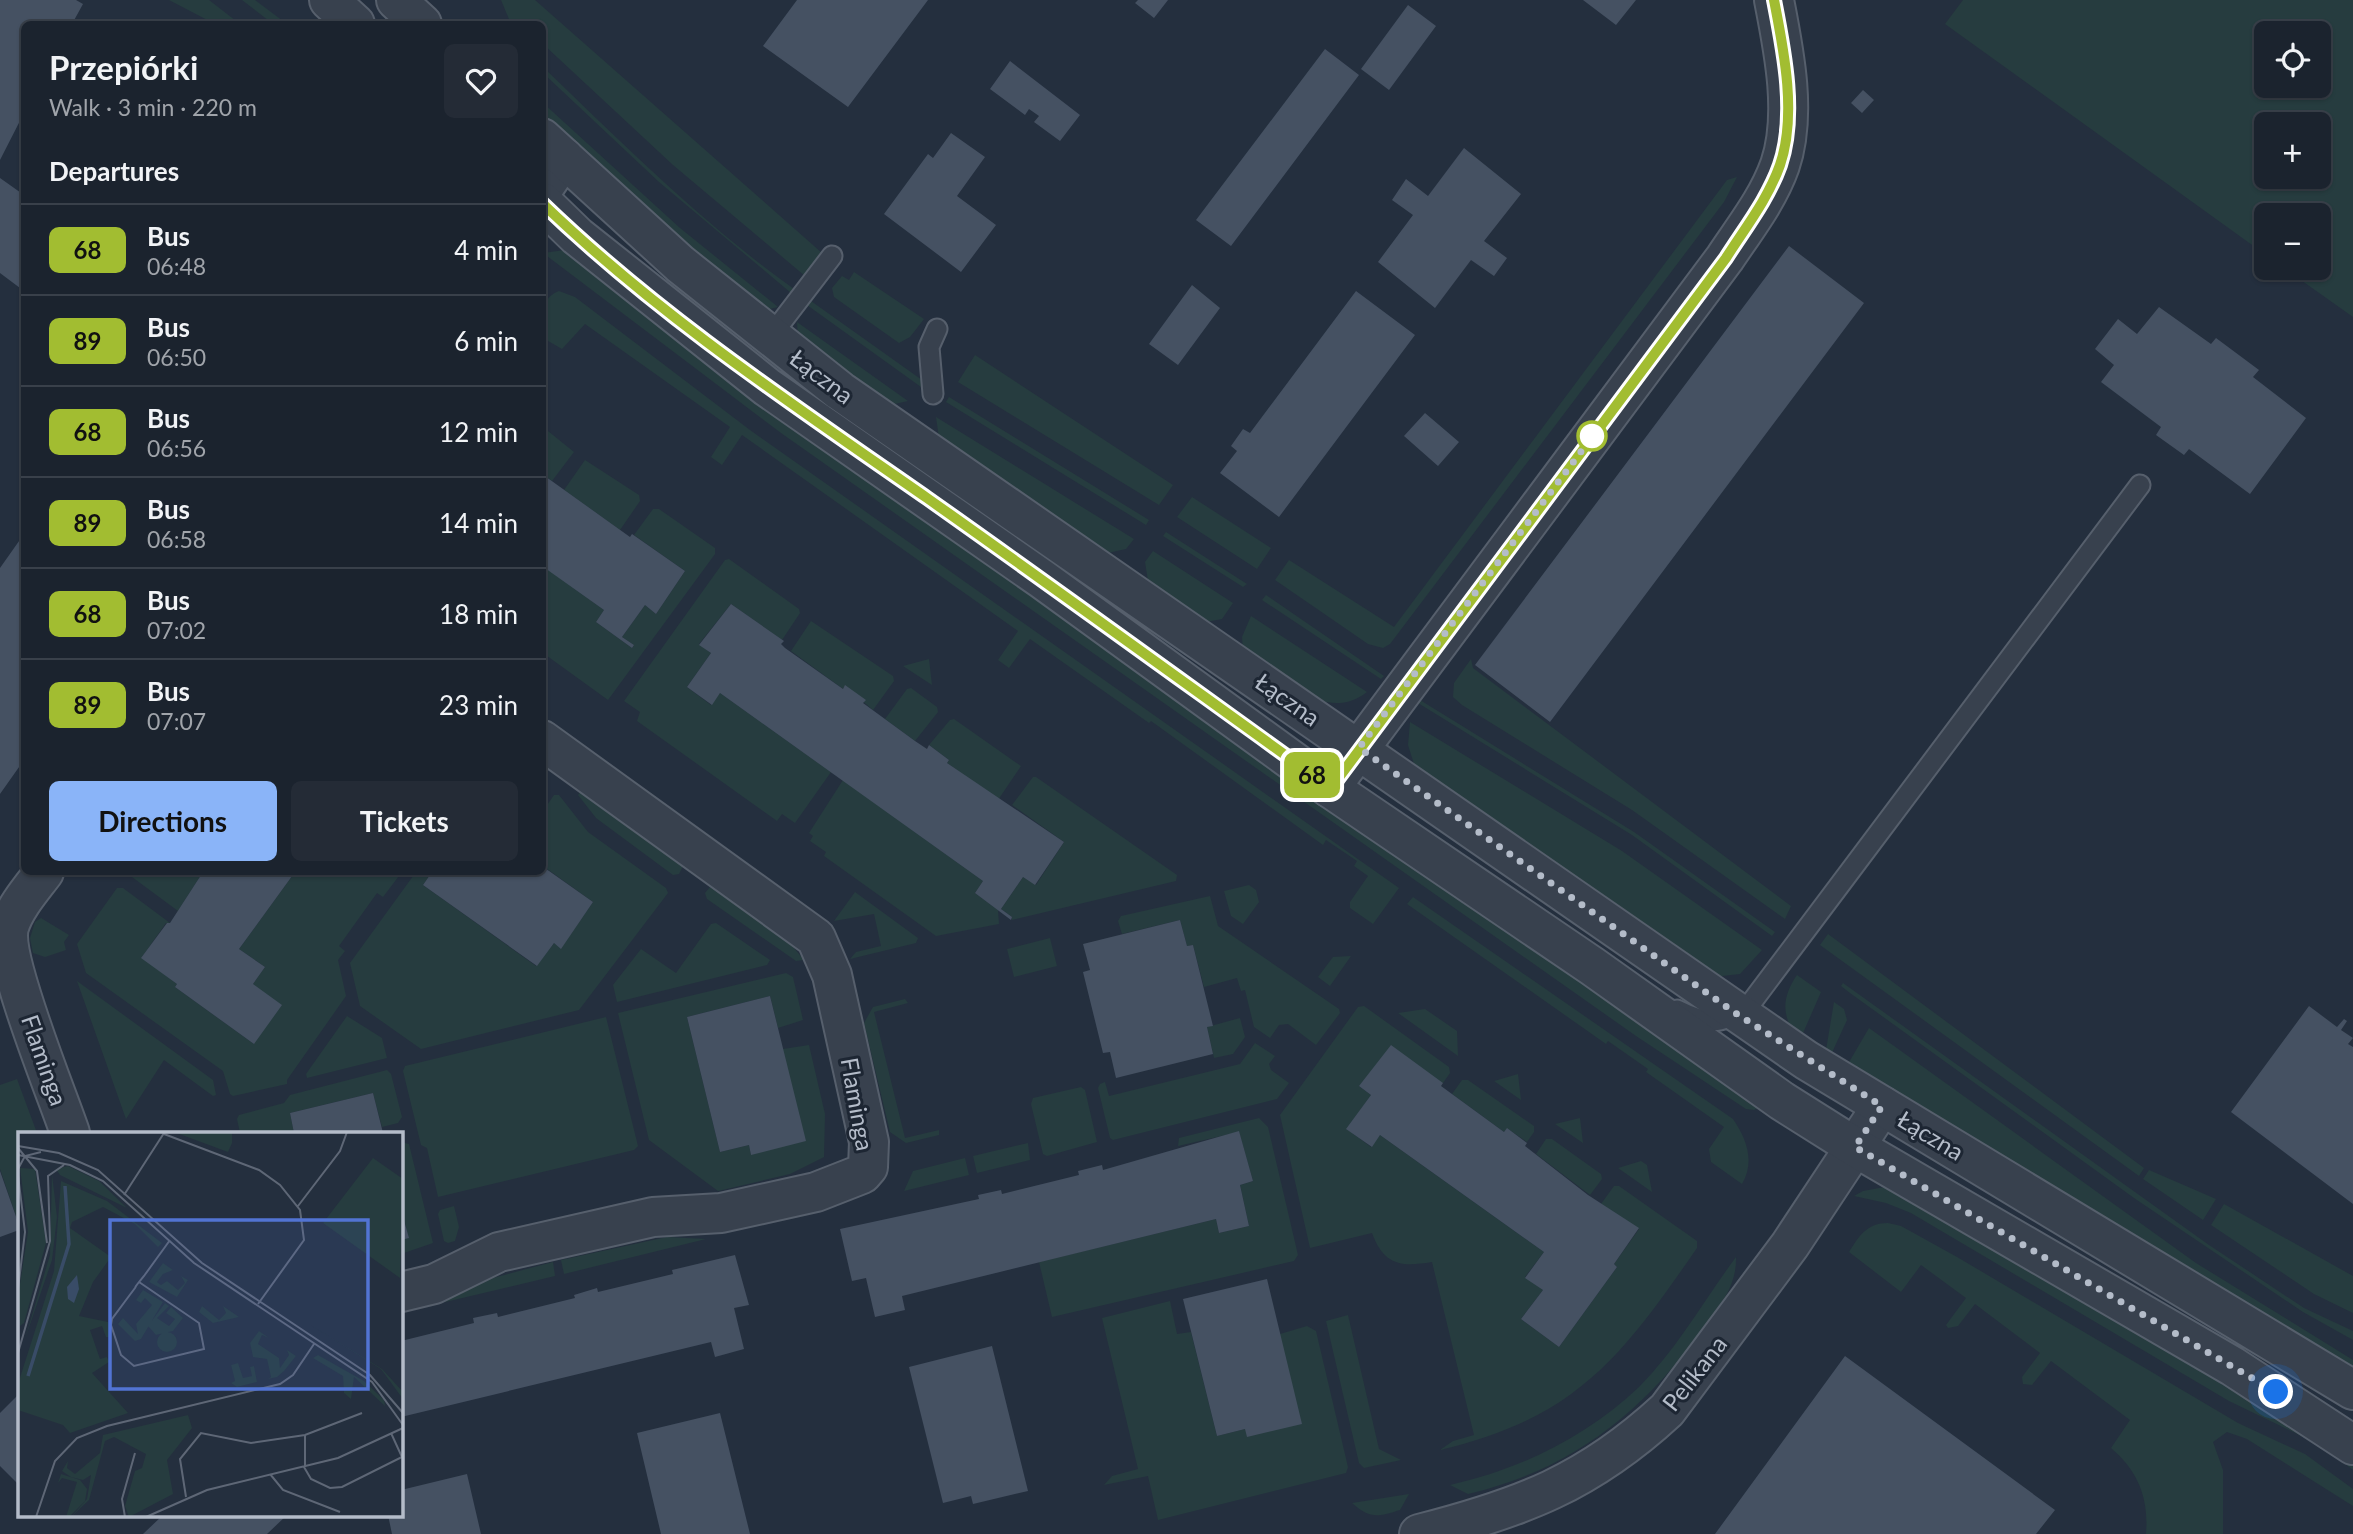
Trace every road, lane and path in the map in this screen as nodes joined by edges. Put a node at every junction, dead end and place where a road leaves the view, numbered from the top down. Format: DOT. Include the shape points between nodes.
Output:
graph roads {
  1 [pos="329,0"];
  2 [pos="396,0"];
  3 [pos="1774,0"];
  4 [pos="352,21"];
  5 [pos="419,21"];
  6 [pos="553,148"];
  7 [pos="546,175"];
  8 [pos="546,206"];
  9 [pos="832,256"];
  10 [pos="937,329"];
  11 [pos="770,337"];
  12 [pos="933,394"];
  13 [pos="2140,485"];
  14 [pos="546,743"];
  15 [pos="1359,748"];
  16 [pos="1331,788"];
  17 [pos="42,875"];
  18 [pos="4,929"];
  19 [pos="1592,967"];
  20 [pos="1737,1014"];
  21 [pos="1882,1106"];
  22 [pos="71,1132"];
  23 [pos="1855,1147"];
  24 [pos="402,1292"];
  25 [pos="2353,1390"];
  26 [pos="2353,1445"];
  27 [pos="1419,1534"];
  1 -- 4 [label="street"];
  2 -- 5 [label="street"];
  3 -- 15 [label="street" via="1786,84 1786,135 1780,165 1763,201 1726,258"];
  6 -- 7 [label="street"];
  6 -- 11 [label="street, Łączna" via="680,264"];
  8 -- 16 [label="street, Łączna" via="587,244 767,387"];
  9 -- 11 [label="lane"];
  10 -- 12 [label="lane" via="929,347"];
  11 -- 15 [label="street, Łączna" via="840,391"];
  13 -- 20 [label="lane" via="1748,1007"];
  14 -- 24 [label="street, Flaminga" via="816,938 832,975 848,1045 869,1142 868,1167 854,1179 836,1185 722,1213 653,1217 499,1252 434,1284"];
  15 -- 16 [label="street"];
  15 -- 20 [label="street, Łączna"];
  16 -- 19 [label="street, Łączna"];
  17 -- 18 [label="street, Flaminga"];
  18 -- 22 [label="street, Flaminga"];
  19 -- 20 [label="lane" via="1694,1019 1717,1023"];
  19 -- 23 [label="street, Łączna"];
  20 -- 21 [label="street, Łączna"];
  21 -- 23 [label="street, Pelikana"];
  21 -- 25 [label="street, Łączna"];
  23 -- 26 [label="street, Łączna" via="2232,1366"];
  23 -- 27 [label="street, Pelikana" via="1706,1359 1667,1410 1643,1432 1588,1473 1553,1490"];
}
